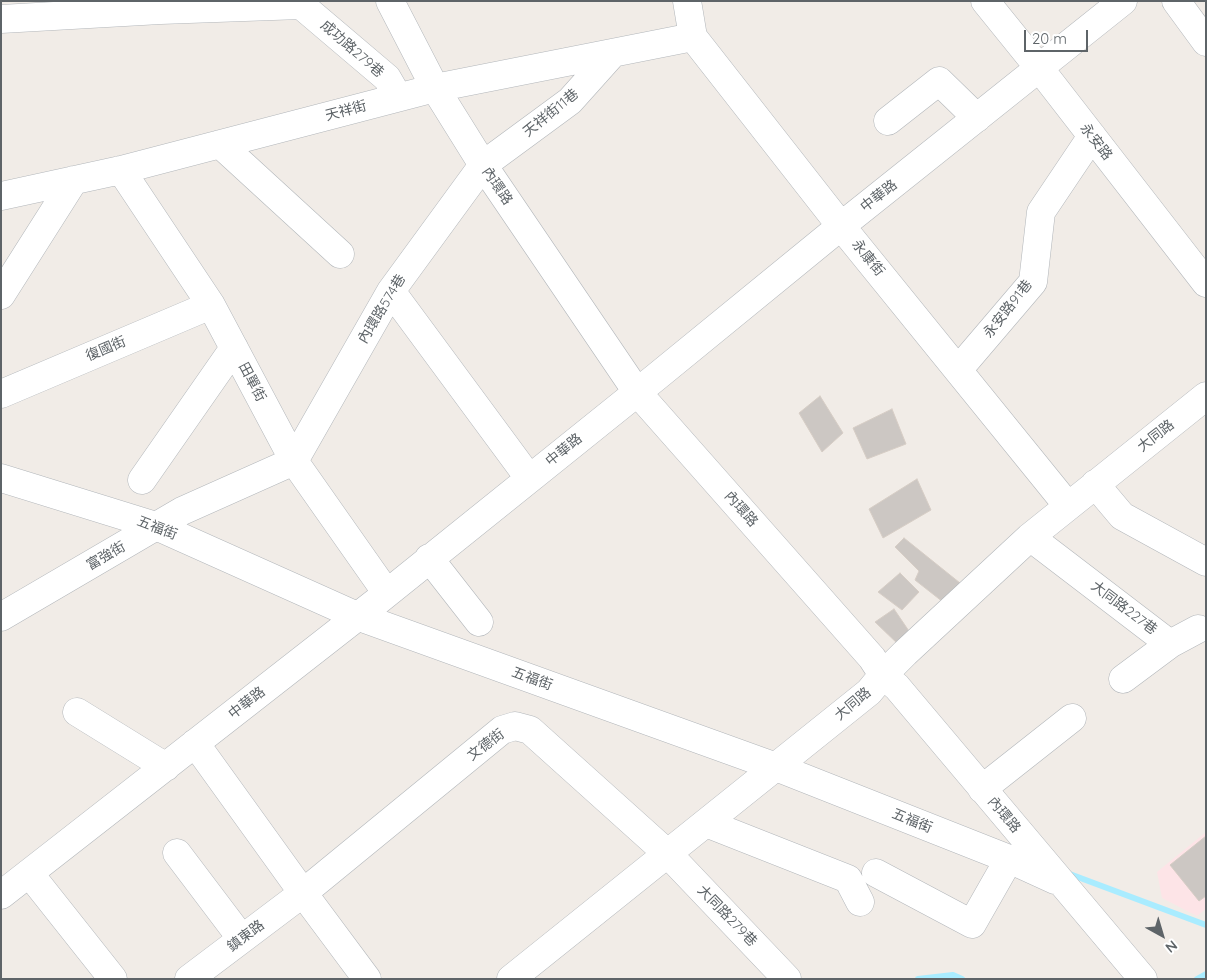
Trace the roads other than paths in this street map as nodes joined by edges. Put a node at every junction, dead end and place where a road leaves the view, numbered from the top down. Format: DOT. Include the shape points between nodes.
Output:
graph roads {
  1 [pos="390,1"];
  2 [pos="687,1"];
  3 [pos="985,1"];
  4 [pos="1123,1"];
  5 [pos="1176,1"];
  6 [pos="301,3"];
  7 [pos="159,6"];
  8 [pos="1,19"];
  9 [pos="693,38"];
  10 [pos="1206,42"];
  11 [pos="613,53"];
  12 [pos="1040,68"];
  13 [pos="435,88"];
  14 [pos="398,97"];
  15 [pos="977,118"];
  16 [pos="888,121"];
  17 [pos="1092,136"];
  18 [pos="220,144"];
  19 [pos="483,165"];
  20 [pos="121,170"];
  21 [pos="74,180"];
  22 [pos="1,196"];
  23 [pos="842,226"];
  24 [pos="340,254"];
  25 [pos="1206,284"];
  26 [pos="391,291"];
  27 [pos="1,295"];
  28 [pos="211,305"];
  29 [pos="234,348"];
  30 [pos="958,370"];
  31 [pos="637,392"];
  32 [pos="1,394"];
  33 [pos="1206,396"];
  34 [pos="294,461"];
  35 [pos="1,478"];
  36 [pos="529,478"];
  37 [pos="142,480"];
  38 [pos="1095,484"];
  39 [pos="1068,506"];
  40 [pos="167,520"];
  41 [pos="1030,537"];
  42 [pos="429,558"];
  43 [pos="1206,562"];
  44 [pos="372,605"];
  45 [pos="1,617"];
  46 [pos="479,622"];
  47 [pos="1198,629"];
  48 [pos="1170,644"];
  49 [pos="882,675"];
  50 [pos="1123,679"];
  51 [pos="77,712"];
  52 [pos="1072,718"];
  53 [pos="195,744"];
  54 [pos="784,761"];
  55 [pos="166,766"];
  56 [pos="982,789"];
  57 [pos="706,823"];
  58 [pos="1018,851"];
  59 [pos="177,853"];
  60 [pos="668,854"];
  61 [pos="29,873"];
  62 [pos="876,873"];
  63 [pos="303,893"];
  64 [pos="1,895"];
  65 [pos="860,902"];
  66 [pos="242,939"];
  67 [pos="114,979"];
  68 [pos="189,979"];
  69 [pos="368,979"];
  70 [pos="511,979"];
  71 [pos="787,979"];
  72 [pos="1143,979"];
  1 -- 13 [label="street, 內環路"];
  2 -- 9 [label="street, 永康街"];
  3 -- 12 [label="street, 永安路"];
  4 -- 12 [label="street, 中華路"];
  5 -- 10 [label="street"];
  6 -- 7 [label="street, 成功路279巷"];
  6 -- 14 [label="street, 成功路279巷" via="387,78"];
  7 -- 8 [label="street, 成功路279巷"];
  9 -- 11 [label="street, 天祥街"];
  9 -- 23 [label="street, 永康街"];
  11 -- 13 [label="street, 天祥街"];
  11 -- 19 [label="street, 天祥街11巷" via="570,101"];
  12 -- 15 [label="street, 中華路"];
  12 -- 17 [label="street, 永安路"];
  13 -- 14 [label="street, 天祥街"];
  13 -- 19 [label="street, 內環路"];
  14 -- 18 [label="street, 天祥街"];
  15 -- 16 [label="street" via="939,81"];
  15 -- 23 [label="street, 中華路"];
  17 -- 25 [label="street, 永安路"];
  17 -- 30 [label="street, 永安路91巷" via="1040,212 1033,282"];
  18 -- 20 [label="street, 天祥街"];
  18 -- 24 [label="street"];
  19 -- 26 [label="street, 內環路574巷"];
  19 -- 31 [label="street, 內環路"];
  20 -- 21 [label="street, 天祥街"];
  20 -- 28 [label="street, 田單街"];
  21 -- 22 [label="street, 天祥街"];
  21 -- 27 [label="street"];
  23 -- 30 [label="street, 永康街"];
  23 -- 31 [label="street, 中華路"];
  26 -- 34 [label="street, 內環路574巷"];
  26 -- 36 [label="street"];
  28 -- 29 [label="street, 田單街"];
  28 -- 32 [label="street, 復國街"];
  29 -- 34 [label="street, 田單街"];
  29 -- 37 [label="street"];
  30 -- 39 [label="street, 永康街"];
  31 -- 36 [label="street, 中華路"];
  31 -- 49 [label="street, 內環路" via="872,658"];
  33 -- 38 [label="street, 大同路"];
  34 -- 40 [label="street, 富強街"];
  34 -- 44 [label="street, 田單街"];
  35 -- 40 [label="street, 五福街"];
  36 -- 42 [label="street, 中華路"];
  38 -- 39 [label="street, 大同路"];
  38 -- 43 [label="street" via="1122,516"];
  39 -- 41 [label="street, 大同路"];
  40 -- 44 [label="street, 五福街"];
  40 -- 45 [label="street, 富強街"];
  41 -- 48 [label="street, 大同路227巷"];
  41 -- 49 [label="street, 大同路"];
  42 -- 44 [label="street, 中華路"];
  42 -- 46 [label="street"];
  44 -- 53 [label="street, 中華路"];
  44 -- 54 [label="street, 五福街"];
  47 -- 48 [label="street"];
  48 -- 50 [label="street, 大同路227巷"];
  49 -- 54 [label="street, 大同路" via="869,692"];
  49 -- 56 [label="street, 內環路" via="897,686"];
  51 -- 55 [label="street"];
  52 -- 56 [label="street"];
  53 -- 55 [label="street, 中華路"];
  53 -- 63 [label="street"];
  54 -- 57 [label="street, 大同路"];
  54 -- 58 [label="street, 五福街"];
  55 -- 61 [label="street, 中華路"];
  56 -- 58 [label="street, 內環路"];
  57 -- 60 [label="street, 大同路"];
  57 -- 65 [label="street" via="848,879"];
  58 -- 62 [label="street" via="972,924"];
  58 -- 72 [label="street, 內環路" via="1055,874"];
  59 -- 66 [label="street"];
  60 -- 63 [label="street, 文德街" via="530,730 515,726 502,730"];
  60 -- 70 [label="street, 大同路"];
  60 -- 71 [label="street, 大同路279巷"];
  61 -- 64 [label="street, 中華路"];
  61 -- 67 [label="street"];
  63 -- 66 [label="street, 鎮東路"];
  63 -- 69 [label="street"];
  66 -- 68 [label="street, 鎮東路"];
}
